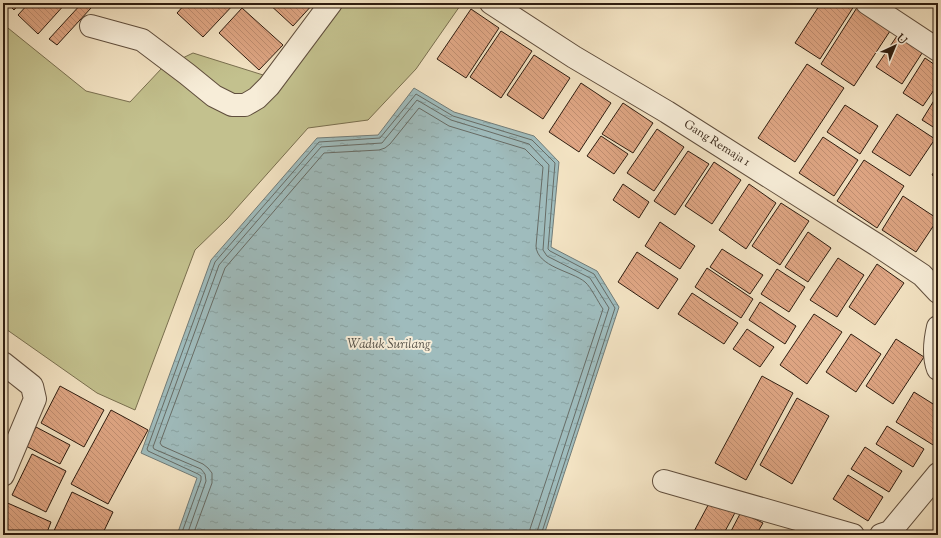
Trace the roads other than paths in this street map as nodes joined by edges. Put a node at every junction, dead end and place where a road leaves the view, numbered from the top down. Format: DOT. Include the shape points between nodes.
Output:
graph roads {
  1 [pos="331,3"];
  2 [pos="491,3"];
  3 [pos="867,3"];
  4 [pos="91,26"];
  5 [pos="938,50"];
  6 [pos="938,292"];
  7 [pos="938,327"];
  8 [pos="3,363"];
  9 [pos="938,369"];
  10 [pos="938,474"];
  11 [pos="3,475"];
  12 [pos="664,481"];
  13 [pos="853,535"];
  14 [pos="881,535"];
  1 -- 4 [label="street" via="269,86 245,105 232,105 214,96 142,40"];
  2 -- 6 [label="street, Gang Remaja 1" via="877,245 922,276"];
  3 -- 5 [label="street"];
  7 -- 9 [label="street" via="935,362"];
  8 -- 11 [label="street" via="32,386 35,399"];
  10 -- 14 [label="street" via="890,532"];
  12 -- 13 [label="street"];
}
